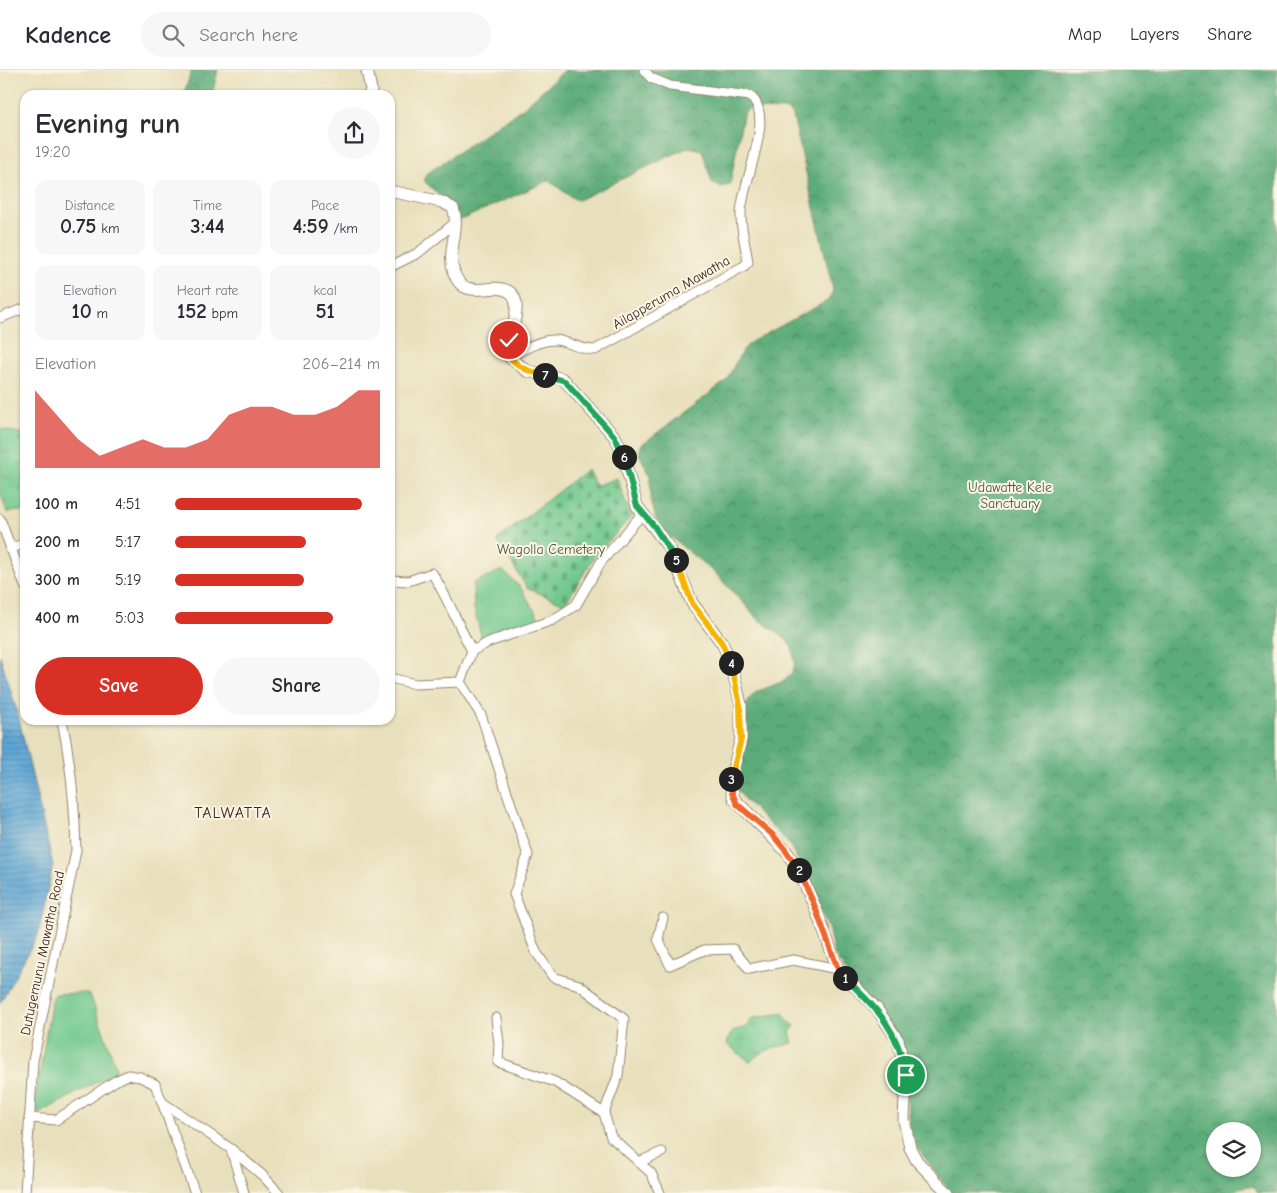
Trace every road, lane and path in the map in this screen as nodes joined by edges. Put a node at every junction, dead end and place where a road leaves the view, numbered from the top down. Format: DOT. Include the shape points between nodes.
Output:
graph roads {
  1 [pos="367,70"];
  2 [pos="644,70"];
  3 [pos="371,90"];
  4 [pos="395,191"];
  5 [pos="456,222"];
  6 [pos="395,264"];
  7 [pos="20,310"];
  8 [pos="0,318"];
  9 [pos="509,357"];
  10 [pos="643,513"];
  11 [pos="0,519"];
  12 [pos="20,545"];
  13 [pos="10,549"];
  14 [pos="20,574"];
  15 [pos="395,580"];
  16 [pos="472,651"];
  17 [pos="395,679"];
  18 [pos="460,682"];
  19 [pos="63,725"];
  20 [pos="663,918"];
  21 [pos="838,969"];
  22 [pos="496,1018"];
  23 [pos="162,1102"];
  24 [pos="604,1113"];
  25 [pos="29,1118"];
  26 [pos="231,1149"];
  27 [pos="662,1152"];
  28 [pos="639,1162"];
  29 [pos="25,1193"];
  30 [pos="195,1193"];
  31 [pos="244,1193"];
  32 [pos="279,1193"];
  33 [pos="660,1193"];
  34 [pos="948,1193"];
  1 -- 3 [label="main road"];
  2 -- 9 [label="street, Ailapperuma Mawatha" via="651,78 665,84 750,96 755,100 761,129 749,169 741,216 748,262 595,350 550,340"];
  4 -- 5 [label="main road" via="449,204 456,214"];
  5 -- 6 [label="street" via="418,253"];
  5 -- 9 [label="main road" via="450,260 460,283 472,290 503,290 515,299"];
  7 -- 8 [label="street"];
  9 -- 10 [label="main road" via="527,371 565,381 615,437 625,458 634,498"];
  10 -- 16 [label="street" via="601,562 576,605 553,620"];
  10 -- 21 [label="main road" via="670,548 692,603 722,643 731,662 740,705 741,730 730,782 734,799 773,835 797,867"];
  11 -- 13 [label="street"];
  12 -- 13 [label="street"];
  13 -- 14 [label="street"];
  15 -- 16 [label="street" via="408,581 432,573"];
  16 -- 18 [label="street"];
  17 -- 18 [label="street" via="415,684"];
  18 -- 24 [label="street" via="481,714 528,855 514,894 536,952 553,977 579,984 624,1019 618,1076"];
  19 -- 25 [label="street, Dutugemunu Mawatha Road" via="76,851 33,1061"];
  20 -- 21 [label="street" via="658,939 670,965 704,950 732,949 749,969 793,960"];
  21 -- 34 [label="main road" via="877,1009 898,1040 906,1075 904,1120 910,1148 917,1161"];
  22 -- 24 [label="street" via="498,1062 555,1082"];
  23 -- 25 [label="street" via="155,1084 128,1075 56,1120"];
  23 -- 26 [label="street"];
  23 -- 30 [label="street"];
  24 -- 28 [label="street" via="611,1136"];
  25 -- 29 [label="street, Dutugemunu Mawatha Road"];
  26 -- 31 [label="street"];
  26 -- 32 [label="street"];
  27 -- 28 [label="street"];
  28 -- 33 [label="street" via="650,1173"];
}
